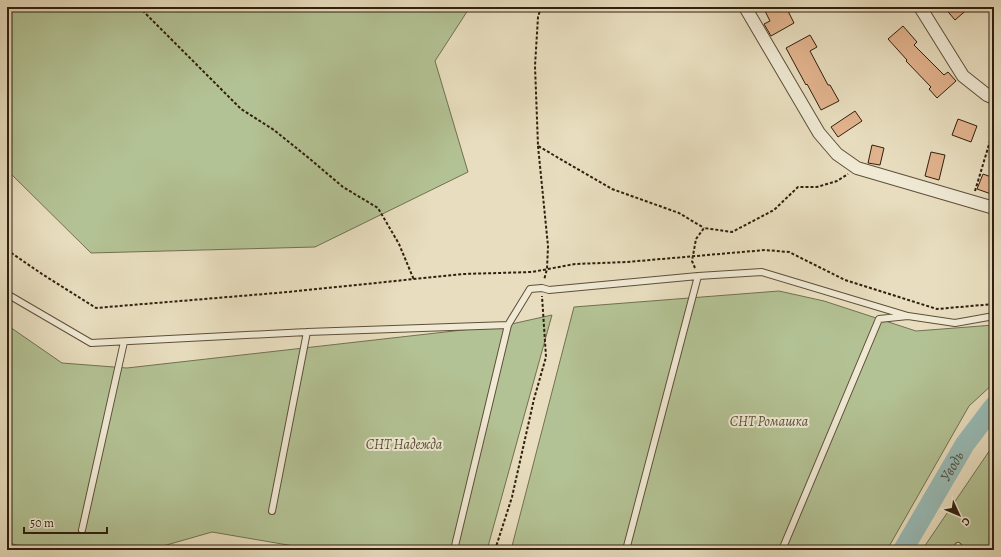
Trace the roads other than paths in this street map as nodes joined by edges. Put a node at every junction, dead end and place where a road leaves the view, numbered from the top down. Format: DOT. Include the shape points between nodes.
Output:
graph roads {
  1 [pos="745,7"];
  2 [pos="920,7"];
  3 [pos="994,98"];
  4 [pos="994,208"];
  5 [pos="698,276"];
  6 [pos="7,294"];
  7 [pos="908,316"];
  8 [pos="994,316"];
  9 [pos="508,325"];
  10 [pos="307,332"];
  11 [pos="124,342"];
  12 [pos="272,511"];
  13 [pos="82,530"];
  14 [pos="454,550"];
  15 [pos="626,550"];
  16 [pos="782,550"];
  1 -- 4 [label="street" via="819,133 837,154 857,168"];
  2 -- 3 [label="street" via="963,76 987,96"];
  5 -- 7 [label="lane" via="762,272"];
  5 -- 9 [label="lane" via="549,290 530,289"];
  5 -- 15 [label="lane"];
  6 -- 11 [label="lane" via="91,343"];
  7 -- 8 [label="lane" via="955,323"];
  7 -- 16 [label="lane" via="879,319"];
  9 -- 10 [label="lane"];
  9 -- 14 [label="lane"];
  10 -- 11 [label="lane"];
  10 -- 12 [label="lane"];
  11 -- 13 [label="lane"];
}
